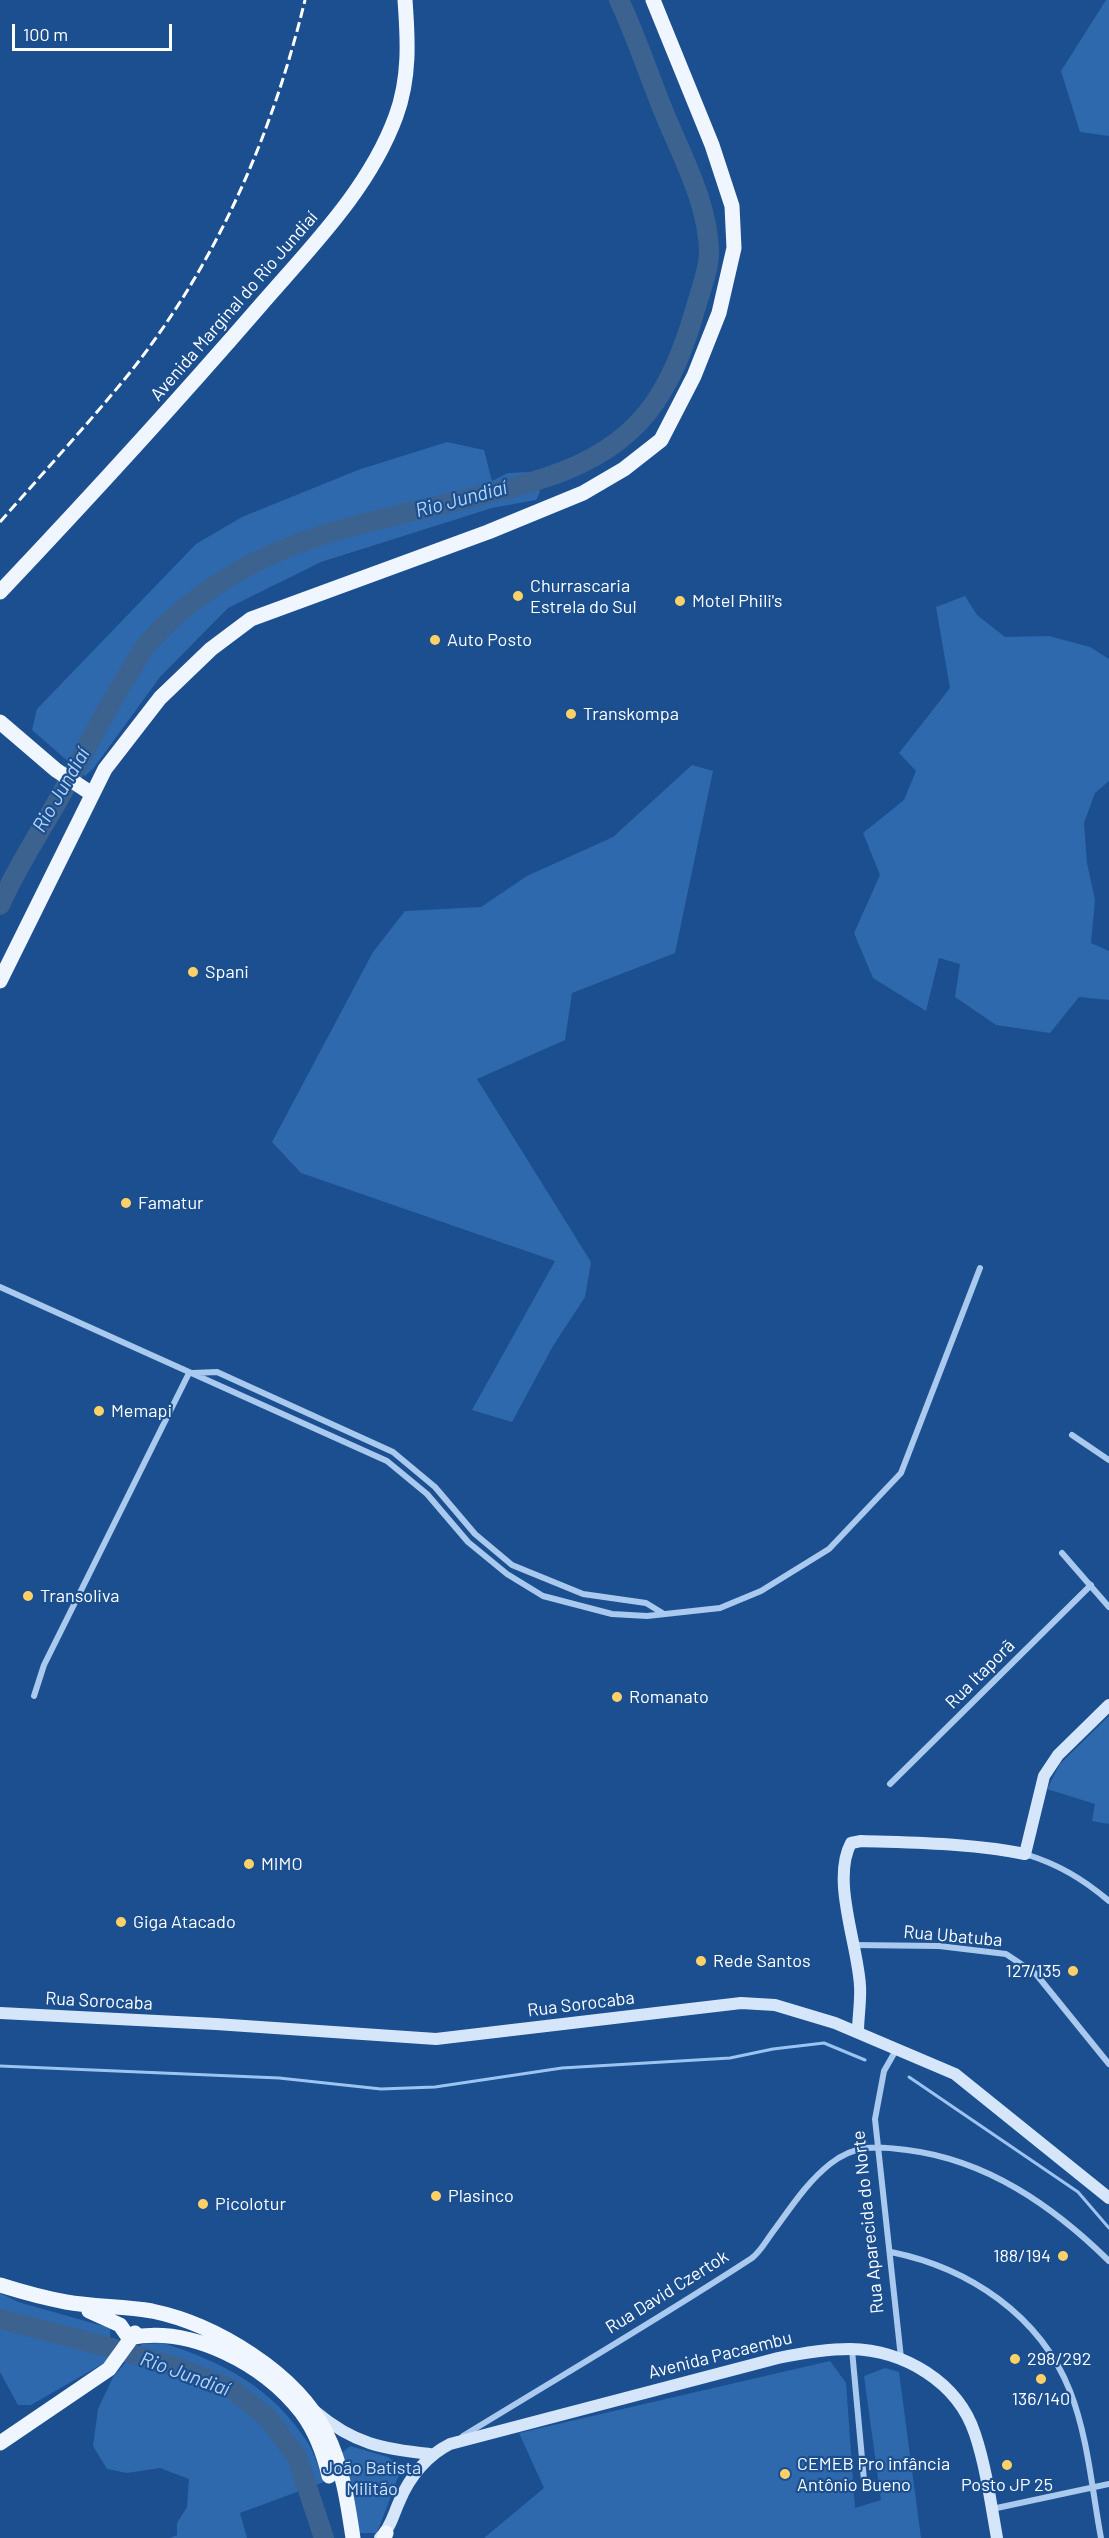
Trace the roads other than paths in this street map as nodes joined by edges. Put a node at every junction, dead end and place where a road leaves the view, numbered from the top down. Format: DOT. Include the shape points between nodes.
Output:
graph roads {
  1 [pos="405,0"];
  2 [pos="653,0"];
  3 [pos="0,592"];
  4 [pos="0,722"];
  5 [pos="87,792"];
  6 [pos="0,981"];
  7 [pos="980,1268"];
  8 [pos="0,1287"];
  9 [pos="189,1373"];
  10 [pos="1072,1435"];
  11 [pos="1109,1460"];
  12 [pos="1062,1553"];
  13 [pos="1091,1585"];
  14 [pos="1109,1607"];
  15 [pos="664,1614"];
  16 [pos="34,1696"];
  17 [pos="1109,1705"];
  18 [pos="890,1784"];
  19 [pos="1025,1854"];
  20 [pos="1109,1901"];
  21 [pos="854,1945"];
  22 [pos="0,2013"];
  23 [pos="858,2032"];
  24 [pos="896,2050"];
  25 [pos="1109,2064"];
  26 [pos="877,2146"];
  27 [pos="1109,2198"];
  28 [pos="891,2252"];
  29 [pos="1109,2261"];
  30 [pos="0,2285"];
  31 [pos="66,2302"];
  32 [pos="195,2324"];
  33 [pos="127,2341"];
  34 [pos="852,2349"];
  35 [pos="901,2358"];
  36 [pos="313,2410"];
  37 [pos="0,2443"];
  38 [pos="450,2444"];
  39 [pos="430,2454"];
  40 [pos="864,2480"];
  41 [pos="1109,2484"];
  42 [pos="1092,2487"];
  43 [pos="992,2509"];
  44 [pos="383,2536"];
  45 [pos="354,2538"];
  46 [pos="997,2538"];
  47 [pos="1101,2538"];
  1 -- 3 [label="main road, Avenida Marginal do Rio Jundiaí" via="407,79 392,126 365,176 333,221 142,442"];
  2 -- 5 [label="main road" via="712,145 732,206 734,248 719,313 694,376 661,440 624,469 583,493 251,619 211,649 160,698"];
  4 -- 5 [label="main road"];
  5 -- 6 [label="main road"];
  7 -- 15 [label="street" via="901,1473 829,1549 761,1591 720,1608"];
  8 -- 9 [label="street"];
  9 -- 15 [label="street" via="217,1372 393,1452 435,1486 475,1534 513,1565 583,1594 646,1603"];
  9 -- 15 [label="street" via="387,1461 427,1494 468,1542 507,1574 543,1596 612,1614"];
  9 -- 16 [label="street" via="44,1665"];
  10 -- 11 [label="street"];
  12 -- 13 [label="street"];
  13 -- 14 [label="street"];
  13 -- 18 [label="street, Rua Itaporã"];
  17 -- 19 [label="street" via="1058,1755 1044,1776"];
  19 -- 20 [label="street" via="1053,1862 1086,1881"];
  19 -- 21 [label="street" via="996,1848 850,1843 844,1855 843,1877"];
  21 -- 23 [label="street" via="860,1986"];
  21 -- 25 [label="street, Rua Ubatuba" via="939,1947 1006,1954 1036,1974"];
  22 -- 23 [label="street, Rua Sorocaba" via="436,2039 758,2002"];
  23 -- 24 [label="street, Rua Sorocaba"];
  24 -- 26 [label="street, Rua Aparecida do Norte" via="884,2071 879,2093 875,2119"];
  24 -- 27 [label="street, Rua Sorocaba" via="955,2074"];
  26 -- 28 [label="street, Rua Aparecida do Norte"];
  26 -- 29 [label="street" via="949,2158 988,2174 1041,2203"];
  26 -- 38 [label="street, Rua David Czertok" via="845,2153 828,2165 808,2185 755,2256"];
  28 -- 35 [label="street, Rua Aparecida do Norte"];
  28 -- 42 [label="street" via="923,2258 959,2272 995,2294 1023,2321 1052,2357 1070,2391"];
  30 -- 31 [label="main road"];
  31 -- 32 [label="main road" via="152,2311"];
  31 -- 33 [label="main road" via="112,2319 120,2325"];
  32 -- 33 [label="main road" via="151,2324"];
  32 -- 36 [label="main road" via="240,2346 292,2387"];
  33 -- 37 [label="main road" via="109,2369"];
  33 -- 45 [label="main road" via="158,2334 192,2341 243,2363 288,2397 316,2437 344,2530"];
  34 -- 35 [label="street, Avenida Pacaembu"];
  34 -- 38 [label="street, Avenida Pacaembu" via="817,2350 778,2358"];
  34 -- 40 [label="street"];
  35 -- 43 [label="street, Avenida Pacaembu" via="932,2374 966,2414 975,2434"];
  36 -- 39 [label="street" via="350,2437 384,2449"];
  36 -- 45 [label="main road" via="335,2457"];
  38 -- 39 [label="street, Avenida Pacaembu"];
  39 -- 44 [label="street, Avenida Pacaembu" via="401,2496"];
  41 -- 42 [label="street"];
  42 -- 43 [label="street"];
  42 -- 47 [label="street"];
  43 -- 46 [label="street, Avenida Pacaembu"];
}
